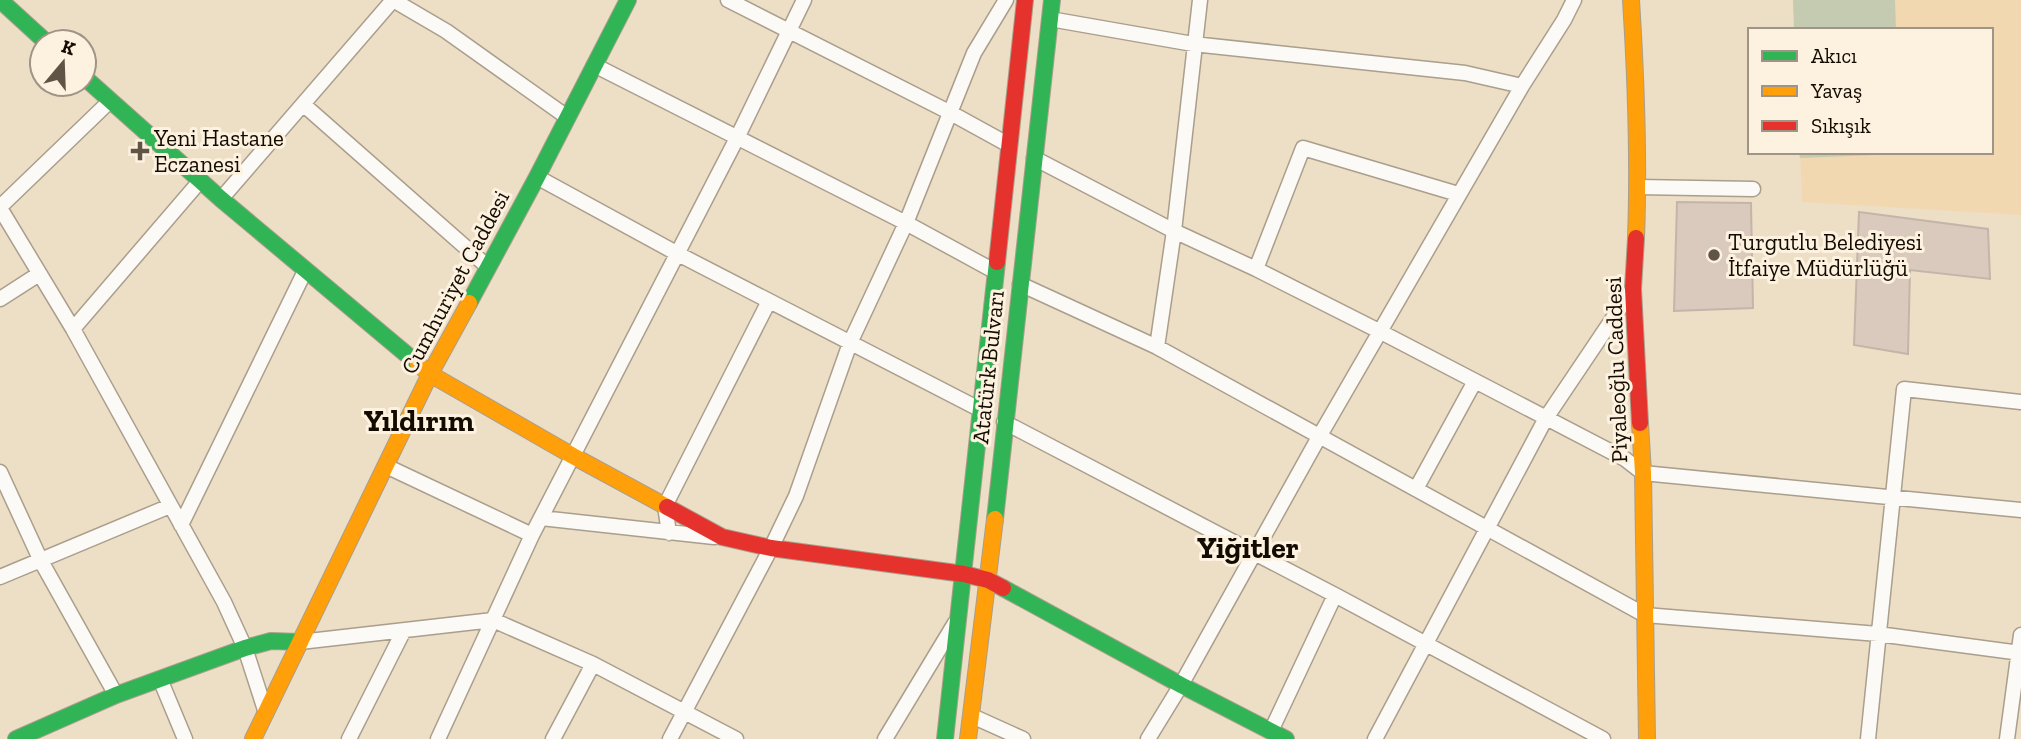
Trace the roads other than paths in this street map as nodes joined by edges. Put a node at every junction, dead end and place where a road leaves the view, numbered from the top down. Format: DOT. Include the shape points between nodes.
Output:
graph roads {
  1 [pos="0,0"];
  2 [pos="393,0"];
  3 [pos="628,0"];
  4 [pos="729,0"];
  5 [pos="804,0"];
  6 [pos="1052,0"];
  7 [pos="1200,0"];
  8 [pos="1574,0"];
  9 [pos="1631,0"];
  10 [pos="1004,1"];
  11 [pos="1024,4"];
  12 [pos="1050,19"];
  13 [pos="31,28"];
  14 [pos="789,31"];
  15 [pos="1193,44"];
  16 [pos="594,65"];
  17 [pos="1522,86"];
  18 [pos="98,90"];
  19 [pos="110,101"];
  20 [pos="304,105"];
  21 [pos="949,113"];
  22 [pos="567,117"];
  23 [pos="737,138"];
  24 [pos="1009,145"];
  25 [pos="1034,158"];
  26 [pos="537,177"];
  27 [pos="200,181"];
  28 [pos="1638,187"];
  29 [pos="1753,189"];
  30 [pos="1458,194"];
  31 [pos="221,199"];
  32 [pos="0,208"];
  33 [pos="906,223"];
  34 [pos="1174,231"];
  35 [pos="678,254"];
  36 [pos="488,267"];
  37 [pos="1256,269"];
  38 [pos="305,271"];
  39 [pos="996,272"];
  40 [pos="39,274"];
  41 [pos="1020,284"];
  42 [pos="1633,289"];
  43 [pos="0,299"];
  44 [pos="769,301"];
  45 [pos="73,329"];
  46 [pos="1380,331"];
  47 [pos="850,343"];
  48 [pos="1157,348"];
  49 [pos="430,374"];
  50 [pos="1475,381"];
  51 [pos="2021,402"];
  52 [pos="981,410"];
  53 [pos="1546,418"];
  54 [pos="1004,422"];
  55 [pos="1319,437"];
  56 [pos="573,456"];
  57 [pos="386,466"];
  58 [pos="0,472"];
  59 [pos="1643,472"];
  60 [pos="1416,489"];
  61 [pos="1892,496"];
  62 [pos="170,506"];
  63 [pos="665,506"];
  64 [pos="2021,510"];
  65 [pos="541,518"];
  66 [pos="181,525"];
  67 [pos="1488,527"];
  68 [pos="669,533"];
  69 [pos="532,535"];
  70 [pos="722,537"];
  71 [pos="771,548"];
  72 [pos="1254,553"];
  73 [pos="41,561"];
  74 [pos="964,574"];
  75 [pos="0,578"];
  76 [pos="988,580"];
  77 [pos="1335,595"];
  78 [pos="1645,615"];
  79 [pos="959,616"];
  80 [pos="493,620"];
  81 [pos="403,632"];
  82 [pos="1878,634"];
  83 [pos="2021,635"];
  84 [pos="300,642"];
  85 [pos="1426,642"];
  86 [pos="244,648"];
  87 [pos="2020,653"];
  88 [pos="593,664"];
  89 [pos="160,679"];
  90 [pos="1181,685"];
  91 [pos="116,695"];
  92 [pos="949,708"];
  93 [pos="685,711"];
  94 [pos="266,713"];
  95 [pos="972,716"];
  96 [pos="1271,731"];
  97 [pos="1582,734"];
  98 [pos="16,739"];
  99 [pos="185,739"];
  100 [pos="253,739"];
  101 [pos="349,739"];
  102 [pos="438,739"];
  103 [pos="553,739"];
  104 [pos="670,739"];
  105 [pos="736,739"];
  106 [pos="885,739"];
  107 [pos="945,739"];
  108 [pos="968,739"];
  109 [pos="1023,739"];
  110 [pos="1148,739"];
  111 [pos="1286,739"];
  112 [pos="1375,739"];
  113 [pos="1603,739"];
  114 [pos="1647,739"];
  115 [pos="1868,739"];
  116 [pos="2007,739"];
  1 -- 13 [label="main road"];
  2 -- 20 [label="street"];
  2 -- 22 [label="street" via="446,31"];
  3 -- 16 [label="main road, Cumhuriyet Caddesi"];
  4 -- 14 [label="street"];
  5 -- 14 [label="street"];
  6 -- 12 [label="main road, Atatürk Bulvarı"];
  7 -- 15 [label="street"];
  8 -- 17 [label="street"];
  9 -- 28 [label="main road, Piyaleoğlu Caddesi"];
  10 -- 21 [label="street" via="974,53"];
  11 -- 12 [label="main road"];
  11 -- 24 [label="main road, Atatürk Bulvarı"];
  12 -- 15 [label="street"];
  12 -- 25 [label="main road, Atatürk Bulvarı"];
  14 -- 21 [label="street"];
  14 -- 23 [label="street"];
  15 -- 17 [label="street" via="1465,73"];
  15 -- 34 [label="street"];
  16 -- 22 [label="main road, Cumhuriyet Caddesi"];
  16 -- 23 [label="street"];
  17 -- 30 [label="street"];
  18 -- 19 [label="main road"];
  19 -- 27 [label="main road"];
  19 -- 32 [label="street"];
  20 -- 31 [label="street"];
  20 -- 36 [label="street"];
  21 -- 24 [label="street"];
  21 -- 33 [label="street"];
  22 -- 26 [label="main road, Cumhuriyet Caddesi"];
  23 -- 33 [label="street"];
  23 -- 35 [label="street"];
  24 -- 25 [label="main road"];
  24 -- 39 [label="main road, Atatürk Bulvarı"];
  25 -- 34 [label="street"];
  25 -- 41 [label="main road, Atatürk Bulvarı"];
  26 -- 35 [label="street"];
  26 -- 36 [label="main road, Cumhuriyet Caddesi"];
  27 -- 31 [label="main road"];
  27 -- 45 [label="street"];
  28 -- 29 [label="street"];
  28 -- 42 [label="main road, Piyaleoğlu Caddesi"];
  30 -- 37 [label="street" via="1303,148"];
  30 -- 46 [label="street"];
  31 -- 38 [label="main road"];
  32 -- 40 [label="street"];
  33 -- 39 [label="street"];
  33 -- 47 [label="street"];
  34 -- 37 [label="street"];
  34 -- 48 [label="street"];
  35 -- 44 [label="street"];
  35 -- 56 [label="street"];
  36 -- 49 [label="main road, Cumhuriyet Caddesi"];
  37 -- 46 [label="street"];
  38 -- 49 [label="main road"];
  38 -- 66 [label="street"];
  39 -- 41 [label="main road"];
  39 -- 52 [label="main road, Atatürk Bulvarı"];
  40 -- 43 [label="street"];
  40 -- 45 [label="street"];
  41 -- 48 [label="street"];
  41 -- 54 [label="main road, Atatürk Bulvarı"];
  42 -- 53 [label="street"];
  42 -- 59 [label="main road, Piyaleoğlu Caddesi"];
  44 -- 47 [label="street"];
  44 -- 63 [label="street"];
  45 -- 62 [label="street"];
  46 -- 50 [label="street"];
  46 -- 55 [label="street"];
  47 -- 52 [label="street"];
  47 -- 71 [label="street" via="796,496"];
  48 -- 55 [label="street"];
  49 -- 56 [label="main road"];
  49 -- 57 [label="main road, Cumhuriyet Caddesi"];
  50 -- 53 [label="street"];
  50 -- 60 [label="street"];
  51 -- 61 [label="street" via="1904,389"];
  52 -- 54 [label="main road"];
  52 -- 74 [label="main road, Atatürk Bulvarı"];
  53 -- 59 [label="street"];
  53 -- 67 [label="street"];
  54 -- 72 [label="street"];
  54 -- 76 [label="main road, Atatürk Bulvarı"];
  55 -- 60 [label="street"];
  55 -- 72 [label="street"];
  56 -- 63 [label="main road"];
  56 -- 65 [label="street"];
  57 -- 69 [label="street"];
  57 -- 84 [label="main road, Cumhuriyet Caddesi"];
  58 -- 73 [label="street"];
  59 -- 61 [label="street"];
  59 -- 78 [label="main road, Piyaleoğlu Caddesi"];
  60 -- 67 [label="street"];
  61 -- 64 [label="street"];
  61 -- 82 [label="street"];
  62 -- 66 [label="street"];
  62 -- 73 [label="street"];
  63 -- 68 [label="street"];
  63 -- 70 [label="main road"];
  65 -- 68 [label="street"];
  65 -- 69 [label="street"];
  66 -- 86 [label="street"];
  67 -- 78 [label="street"];
  67 -- 85 [label="street"];
  68 -- 70 [label="street"];
  69 -- 80 [label="street"];
  70 -- 71 [label="main road"];
  71 -- 74 [label="main road"];
  71 -- 93 [label="street"];
  72 -- 77 [label="street"];
  72 -- 90 [label="street"];
  73 -- 75 [label="street"];
  73 -- 91 [label="street"];
  74 -- 76 [label="main road"];
  74 -- 79 [label="main road, Atatürk Bulvarı"];
  76 -- 90 [label="main road"];
  76 -- 95 [label="main road, Atatürk Bulvarı"];
  77 -- 85 [label="street"];
  77 -- 96 [label="street"];
  78 -- 82 [label="street"];
  78 -- 114 [label="main road, Piyaleoğlu Caddesi"];
  79 -- 92 [label="main road, Atatürk Bulvarı"];
  79 -- 106 [label="street"];
  80 -- 81 [label="street"];
  80 -- 88 [label="street"];
  80 -- 102 [label="street"];
  81 -- 84 [label="street"];
  81 -- 101 [label="street"];
  82 -- 87 [label="street"];
  82 -- 115 [label="street"];
  83 -- 87 [label="street"];
  84 -- 86 [label="main road" via="271,641"];
  84 -- 94 [label="main road, Cumhuriyet Caddesi"];
  85 -- 97 [label="street"];
  85 -- 112 [label="street"];
  86 -- 89 [label="main road"];
  86 -- 94 [label="street"];
  87 -- 116 [label="street"];
  88 -- 93 [label="street"];
  88 -- 103 [label="street"];
  89 -- 91 [label="main road"];
  89 -- 99 [label="street"];
  90 -- 96 [label="main road"];
  90 -- 110 [label="street"];
  91 -- 98 [label="main road"];
  92 -- 95 [label="main road"];
  92 -- 107 [label="main road, Atatürk Bulvarı"];
  93 -- 104 [label="street"];
  93 -- 105 [label="street"];
  94 -- 100 [label="main road, Cumhuriyet Caddesi"];
  95 -- 108 [label="main road, Atatürk Bulvarı"];
  95 -- 109 [label="street"];
  96 -- 111 [label="main road"];
  97 -- 113 [label="street"];
}
